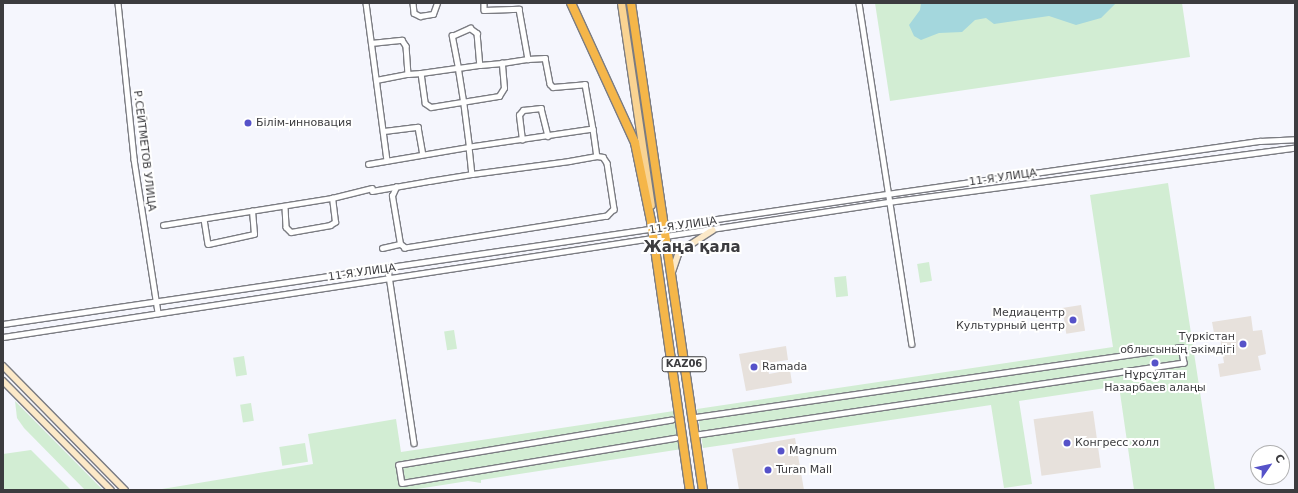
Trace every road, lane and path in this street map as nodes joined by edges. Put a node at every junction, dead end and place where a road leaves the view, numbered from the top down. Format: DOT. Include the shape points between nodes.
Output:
graph roads {
  1 [pos="118,3"];
  2 [pos="366,3"];
  3 [pos="413,3"];
  4 [pos="437,3"];
  5 [pos="484,3"];
  6 [pos="571,3"];
  7 [pos="621,3"];
  8 [pos="631,3"];
  9 [pos="859,3"];
  10 [pos="371,43"];
  11 [pos="528,59"];
  12 [pos="502,64"];
  13 [pos="480,65"];
  14 [pos="458,68"];
  15 [pos="421,73"];
  16 [pos="408,74"];
  17 [pos="376,80"];
  18 [pos="463,101"];
  19 [pos="593,129"];
  20 [pos="384,131"];
  21 [pos="548,136"];
  22 [pos="1295,139"];
  23 [pos="522,140"];
  24 [pos="469,147"];
  25 [pos="1295,148"];
  26 [pos="423,154"];
  27 [pos="598,156"];
  28 [pos="387,161"];
  29 [pos="368,164"];
  30 [pos="472,174"];
  31 [pos="396,187"];
  32 [pos="887,194"];
  33 [pos="332,198"];
  34 [pos="888,202"];
  35 [pos="285,207"];
  36 [pos="252,211"];
  37 [pos="204,220"];
  38 [pos="163,225"];
  39 [pos="652,225"];
  40 [pos="665,226"];
  41 [pos="713,230"];
  42 [pos="667,238"];
  43 [pos="654,239"];
  44 [pos="400,244"];
  45 [pos="382,248"];
  46 [pos="388,269"];
  47 [pos="672,274"];
  48 [pos="389,278"];
  49 [pos="154,301"];
  50 [pos="158,313"];
  51 [pos="3,324"];
  52 [pos="3,337"];
  53 [pos="912,344"];
  54 [pos="3,366"];
  55 [pos="3,381"];
  56 [pos="696,417"];
  57 [pos="672,420"];
  58 [pos="699,435"];
  59 [pos="675,438"];
  60 [pos="414,443"];
  61 [pos="111,490"];
  62 [pos="124,490"];
  63 [pos="690,490"];
  64 [pos="703,490"];
  1 -- 49 [label="street, Р.СЕЙТМЕТОВ УЛИЦА" via="134,159"];
  2 -- 10 [label="street"];
  3 -- 4 [label="street" via="414,13 420,16 433,14"];
  5 -- 11 [label="street" via="484,10 519,9"];
  6 -- 39 [label="highway, KАZ06" via="625,116 635,143"];
  7 -- 39 [label="main road, KАZ06" via="648,179"];
  8 -- 40 [label="highway, KАZ06"];
  9 -- 32 [label="street"];
  10 -- 16 [label="street" via="402,40 406,46"];
  10 -- 17 [label="street"];
  11 -- 12 [label="street"];
  11 -- 19 [label="street" via="545,58 550,84 553,87 585,84"];
  12 -- 13 [label="street"];
  12 -- 18 [label="street" via="504,93"];
  13 -- 14 [label="street"];
  13 -- 14 [label="street" via="477,33 470,28 452,36"];
  14 -- 15 [label="street"];
  14 -- 18 [label="street"];
  15 -- 16 [label="street"];
  15 -- 18 [label="street" via="427,106"];
  16 -- 17 [label="street"];
  17 -- 20 [label="street"];
  18 -- 24 [label="street"];
  19 -- 21 [label="street"];
  19 -- 27 [label="street"];
  20 -- 26 [label="street" via="418,127"];
  20 -- 28 [label="street"];
  21 -- 23 [label="street"];
  21 -- 23 [label="street" via="541,108 523,110 519,115"];
  22 -- 32 [label="street, 11-Я УЛИЦА" via="1260,141"];
  23 -- 24 [label="street"];
  24 -- 26 [label="street"];
  24 -- 30 [label="street"];
  25 -- 34 [label="street, 11-Я УЛИЦА"];
  26 -- 28 [label="street"];
  27 -- 30 [label="street"];
  27 -- 44 [label="street" via="603,157 607,163 614,209 607,216 405,248"];
  28 -- 29 [label="street"];
  30 -- 31 [label="street"];
  31 -- 33 [label="street" via="372,189"];
  31 -- 44 [label="street" via="392,196"];
  32 -- 34 [label="street"];
  32 -- 40 [label="street, 11-Я УЛИЦА"];
  33 -- 35 [label="street"];
  33 -- 35 [label="street" via="335,222 330,225 291,232 286,227"];
  34 -- 41 [label="street, 11-Я УЛИЦА"];
  34 -- 53 [label="street"];
  35 -- 36 [label="street"];
  36 -- 37 [label="street"];
  36 -- 37 [label="street" via="254,234 208,244"];
  37 -- 38 [label="street"];
  39 -- 40 [label="street, 11-Я УЛИЦА"];
  39 -- 43 [label="highway, KАZ06"];
  39 -- 46 [label="street, 11-Я УЛИЦА"];
  40 -- 42 [label="highway, KАZ06"];
  41 -- 42 [label="street, 11-Я УЛИЦА"];
  41 -- 47 [label="main road" via="679,252"];
  42 -- 43 [label="street, 11-Я УЛИЦА"];
  42 -- 47 [label="highway, KАZ06"];
  43 -- 48 [label="street, 11-Я УЛИЦА"];
  43 -- 63 [label="highway, KАZ06"];
  44 -- 45 [label="street"];
  46 -- 48 [label="street"];
  46 -- 49 [label="street, 11-Я УЛИЦА"];
  47 -- 64 [label="highway, KАZ06"];
  48 -- 50 [label="street, 11-Я УЛИЦА"];
  48 -- 60 [label="street"];
  49 -- 50 [label="street, Р.СЕЙТМЕТОВ УЛИЦА"];
  49 -- 51 [label="street, 11-Я УЛИЦА"];
  50 -- 52 [label="street, 11-Я УЛИЦА"];
  54 -- 62 [label="main road"];
  55 -- 61 [label="main road"];
  56 -- 58 [label="street" via="1181,347 1184,363"];
  57 -- 59 [label="street" via="399,465 402,483"];
}
